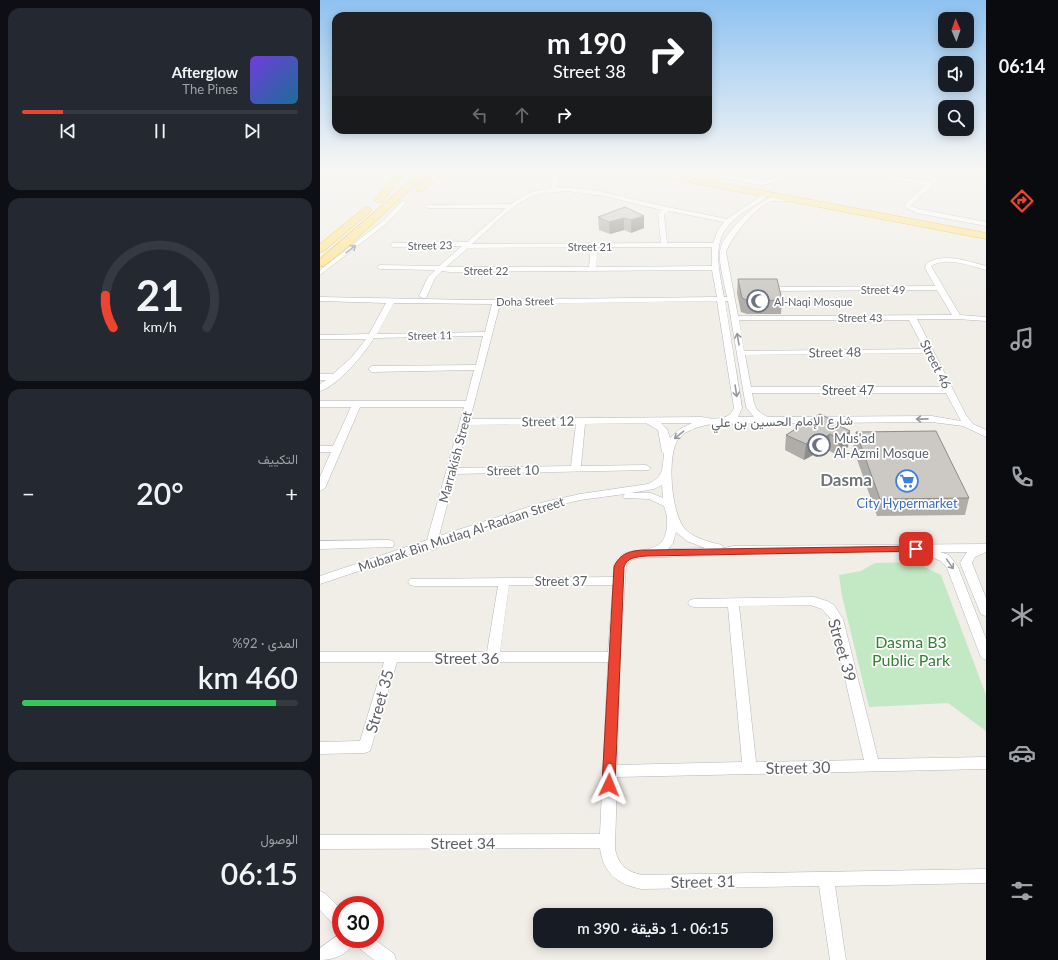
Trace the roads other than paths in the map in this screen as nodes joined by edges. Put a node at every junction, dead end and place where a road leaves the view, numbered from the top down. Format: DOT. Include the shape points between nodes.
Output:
graph roads {
  1 [pos="361,215"];
  2 [pos="378,215"];
  3 [pos="386,215"];
  4 [pos="392,215"];
  5 [pos="501,215"];
  6 [pos="661,215"];
  7 [pos="698,215"];
  8 [pos="737,215"];
  9 [pos="752,215"];
  10 [pos="880,215"];
  11 [pos="896,215"];
  12 [pos="940,215"];
  13 [pos="729,221"];
  14 [pos="986,223"];
  15 [pos="950,226"];
  16 [pos="718,232"];
  17 [pos="986,233"];
  18 [pos="732,234"];
  19 [pos="986,236"];
  20 [pos="347,242"];
  21 [pos="393,245"];
  22 [pos="468,245"];
  23 [pos="714,245"];
  24 [pos="595,246"];
  25 [pos="664,246"];
  26 [pos="320,249"];
  27 [pos="320,264"];
  28 [pos="380,267"];
  29 [pos="716,268"];
  30 [pos="986,268"];
  31 [pos="440,269"];
  32 [pos="592,269"];
  33 [pos="320,273"];
  34 [pos="940,288"];
  35 [pos="758,289"];
  36 [pos="732,293"];
  37 [pos="320,295"];
  38 [pos="423,296"];
  39 [pos="720,297"];
  40 [pos="351,298"];
  41 [pos="320,299"];
  42 [pos="442,299"];
  43 [pos="391,301"];
  44 [pos="497,301"];
  45 [pos="912,317"];
  46 [pos="957,317"];
  47 [pos="734,318"];
  48 [pos="986,319"];
  49 [pos="488,334"];
  50 [pos="372,336"];
  51 [pos="320,337"];
  52 [pos="930,351"];
  53 [pos="741,353"];
  54 [pos="480,367"];
  55 [pos="372,369"];
  56 [pos="320,377"];
  57 [pos="336,377"];
  58 [pos="320,388"];
  59 [pos="747,390"];
  60 [pos="950,390"];
  61 [pos="320,404"];
  62 [pos="469,404"];
  63 [pos="356,405"];
  64 [pos="960,410"];
  65 [pos="632,420"];
  66 [pos="721,420"];
  67 [pos="770,420"];
  68 [pos="946,420"];
  69 [pos="580,421"];
  70 [pos="464,422"];
  71 [pos="969,425"];
  72 [pos="986,434"];
  73 [pos="320,449"];
  74 [pos="337,449"];
  75 [pos="668,454"];
  76 [pos="646,468"];
  77 [pos="576,469"];
  78 [pos="451,470"];
  79 [pos="668,472"];
  80 [pos="320,488"];
  81 [pos="668,504"];
  82 [pos="672,517"];
  83 [pos="389,544"];
  84 [pos="320,545"];
  85 [pos="432,545"];
  86 [pos="986,548"];
  87 [pos="916,549"];
  88 [pos="741,551"];
  89 [pos="647,553"];
  90 [pos="320,580"];
  91 [pos="618,580"];
  92 [pos="414,582"];
  93 [pos="504,582"];
  94 [pos="320,586"];
  95 [pos="733,602"];
  96 [pos="694,603"];
  97 [pos="986,612"];
  98 [pos="986,655"];
  99 [pos="320,656"];
  100 [pos="392,657"];
  101 [pos="493,657"];
  102 [pos="614,657"];
  103 [pos="320,748"];
  104 [pos="986,763"];
  105 [pos="873,766"];
  106 [pos="750,768"];
  107 [pos="609,772"];
  108 [pos="607,841"];
  109 [pos="320,842"];
  110 [pos="986,876"];
  111 [pos="826,878"];
  112 [pos="320,899"];
  113 [pos="332,911"];
  114 [pos="335,948"];
  115 [pos="373,948"];
  116 [pos="320,958"];
  117 [pos="388,960"];
  118 [pos="838,960"];
  1 -- 26 [label="highway"];
  2 -- 20 [label="highway"];
  3 -- 20 [label="highway"];
  33 -- 4 [label="street, one-way"];
  5 -- 22 [label="street"];
  6 -- 25 [label="street"];
  7 -- 13 [label="street"];
  8 -- 13 [label="street"];
  9 -- 18 [label="street"];
  10 -- 19 [label="highway"];
  11 -- 15 [label="highway"];
  12 -- 14 [label="street"];
  13 -- 16 [label="street"];
  14 -- 15 [label="highway"];
  15 -- 17 [label="highway"];
  16 -- 18 [label="street" via="724,235"];
  16 -- 23 [label="street"];
  18 -- 36 [label="street" via="723,252"];
  20 -- 27 [label="highway"];
  21 -- 22 [label="street, Street 23"];
  22 -- 24 [label="street, Street 21"];
  22 -- 31 [label="street"];
  23 -- 25 [label="street, Street 21"];
  23 -- 29 [label="street"];
  24 -- 25 [label="street, Street 21"];
  24 -- 32 [label="street"];
  28 -- 31 [label="street, Street 22"];
  29 -- 32 [label="street, Street 22"];
  29 -- 39 [label="street"];
  30 -- 34 [label="street" via="953,261 932,262 928,268"];
  31 -- 32 [label="street, Street 22"];
  31 -- 38 [label="street" via="432,277"];
  34 -- 35 [label="street, Street 49"];
  34 -- 46 [label="street"];
  36 -- 39 [label="street, Doha Street"];
  36 -- 47 [label="street"];
  37 -- 40 [label="street, Doha Street"];
  38 -- 40 [label="street, Doha Street"];
  38 -- 42 [label="street, Doha Street"];
  39 -- 42 [label="street, Doha Street"];
  39 -- 44 [label="street, Doha Street"];
  39 -- 66 [label="street, one-way" via="738,408 734,416"];
  40 -- 41 [label="street, Doha Street"];
  40 -- 43 [label="street, Doha Street"];
  42 -- 43 [label="street, Doha Street"];
  42 -- 44 [label="street, Doha Street"];
  43 -- 50 [label="street"];
  44 -- 49 [label="street, Marrakish Street"];
  45 -- 46 [label="street, Street 43"];
  45 -- 47 [label="street, Street 43"];
  45 -- 52 [label="street, Street 46"];
  46 -- 48 [label="street, Street 43"];
  53 -- 47 [label="street, one-way"];
  49 -- 50 [label="street, Street 11"];
  49 -- 54 [label="street, Marrakish Street"];
  50 -- 51 [label="street, Street 11"];
  50 -- 57 [label="street" via="355,360"];
  52 -- 53 [label="street, Street 48"];
  52 -- 60 [label="street, Street 46"];
  53 -- 59 [label="street"];
  54 -- 55 [label="street"];
  54 -- 62 [label="street, Marrakish Street"];
  56 -- 57 [label="street"];
  57 -- 58 [label="street"];
  59 -- 60 [label="street, Street 47"];
  59 -- 67 [label="street" via="752,411"];
  60 -- 64 [label="street, Street 46"];
  61 -- 63 [label="street"];
  62 -- 63 [label="street"];
  62 -- 70 [label="street, Marrakish Street"];
  63 -- 74 [label="street"];
  64 -- 68 [label="street"];
  64 -- 71 [label="street, Street 46"];
  65 -- 66 [label="street, Street 12"];
  65 -- 69 [label="street, Street 12"];
  65 -- 75 [label="street, Street 12" via="662,427"];
  66 -- 67 [label="street, شارع الإمام الحسين بن علي"];
  66 -- 75 [label="street, شارع الإمام الحسين بن علي, one-way" via="701,423 683,431 671,442"];
  68 -- 67 [label="street, شارع الإمام الحسين بن علي, one-way"];
  68 -- 71 [label="street, شارع الإمام الحسين بن علي"];
  69 -- 70 [label="street, Street 12"];
  69 -- 77 [label="street"];
  70 -- 78 [label="street, Marrakish Street"];
  71 -- 72 [label="street, شارع الإمام الحسين بن علي"];
  73 -- 74 [label="street"];
  74 -- 80 [label="street"];
  75 -- 79 [label="street, شارع الإمام الحسين بن علي"];
  76 -- 77 [label="street, Street 10"];
  77 -- 78 [label="street, Street 10"];
  78 -- 85 [label="street, Marrakish Street"];
  79 -- 81 [label="street, شارع الإمام الحسين بن علي"];
  79 -- 85 [label="street, Mubarak Bin Mutlaq Al-Radaan Street" via="660,482 650,487 555,502"];
  81 -- 82 [label="street, شارع الإمام الحسين بن علي"];
  81 -- 85 [label="street, Mubarak Bin Mutlaq Al-Radaan Street" via="655,497 641,496 579,502"];
  82 -- 88 [label="street, شارع الإمام الحسين بن علي" via="679,530 693,540 718,548"];
  82 -- 89 [label="street" via="668,544"];
  83 -- 84 [label="street"];
  85 -- 90 [label="street, Mubarak Bin Mutlaq Al-Radaan Street"];
  85 -- 94 [label="street, Mubarak Bin Mutlaq Al-Radaan Street"];
  86 -- 87 [label="street, شارع الإمام الحسين بن علي"];
  86 -- 97 [label="street" via="970,554 966,563"];
  87 -- 88 [label="street, شارع الإمام الحسين بن علي"];
  87 -- 98 [label="street, one-way" via="941,556 950,563"];
  88 -- 89 [label="street"];
  89 -- 91 [label="street, Street 31" via="633,554 622,560"];
  91 -- 93 [label="street, Street 37"];
  91 -- 102 [label="street, Street 31"];
  92 -- 93 [label="street, Street 37"];
  93 -- 101 [label="street"];
  95 -- 96 [label="street, Street 39"];
  95 -- 105 [label="street, Street 39" via="810,601 831,609 837,619"];
  95 -- 106 [label="street"];
  99 -- 100 [label="street, Street 36"];
  100 -- 101 [label="street, Street 36"];
  100 -- 103 [label="street, Street 35" via="365,747"];
  101 -- 102 [label="street, Street 36"];
  102 -- 107 [label="street, Street 31"];
  104 -- 105 [label="street, Street 30"];
  105 -- 106 [label="street, Street 30"];
  106 -- 107 [label="street, Street 30"];
  107 -- 108 [label="street, Street 31"];
  108 -- 109 [label="street, Street 34"];
  108 -- 111 [label="street, Street 31" via="608,857 614,868 622,875 638,882"];
  110 -- 111 [label="street, Street 31"];
  111 -- 118 [label="street"];
  112 -- 113 [label="street"];
  114 -- 116 [label="street"];
  115 -- 117 [label="street"];
}
